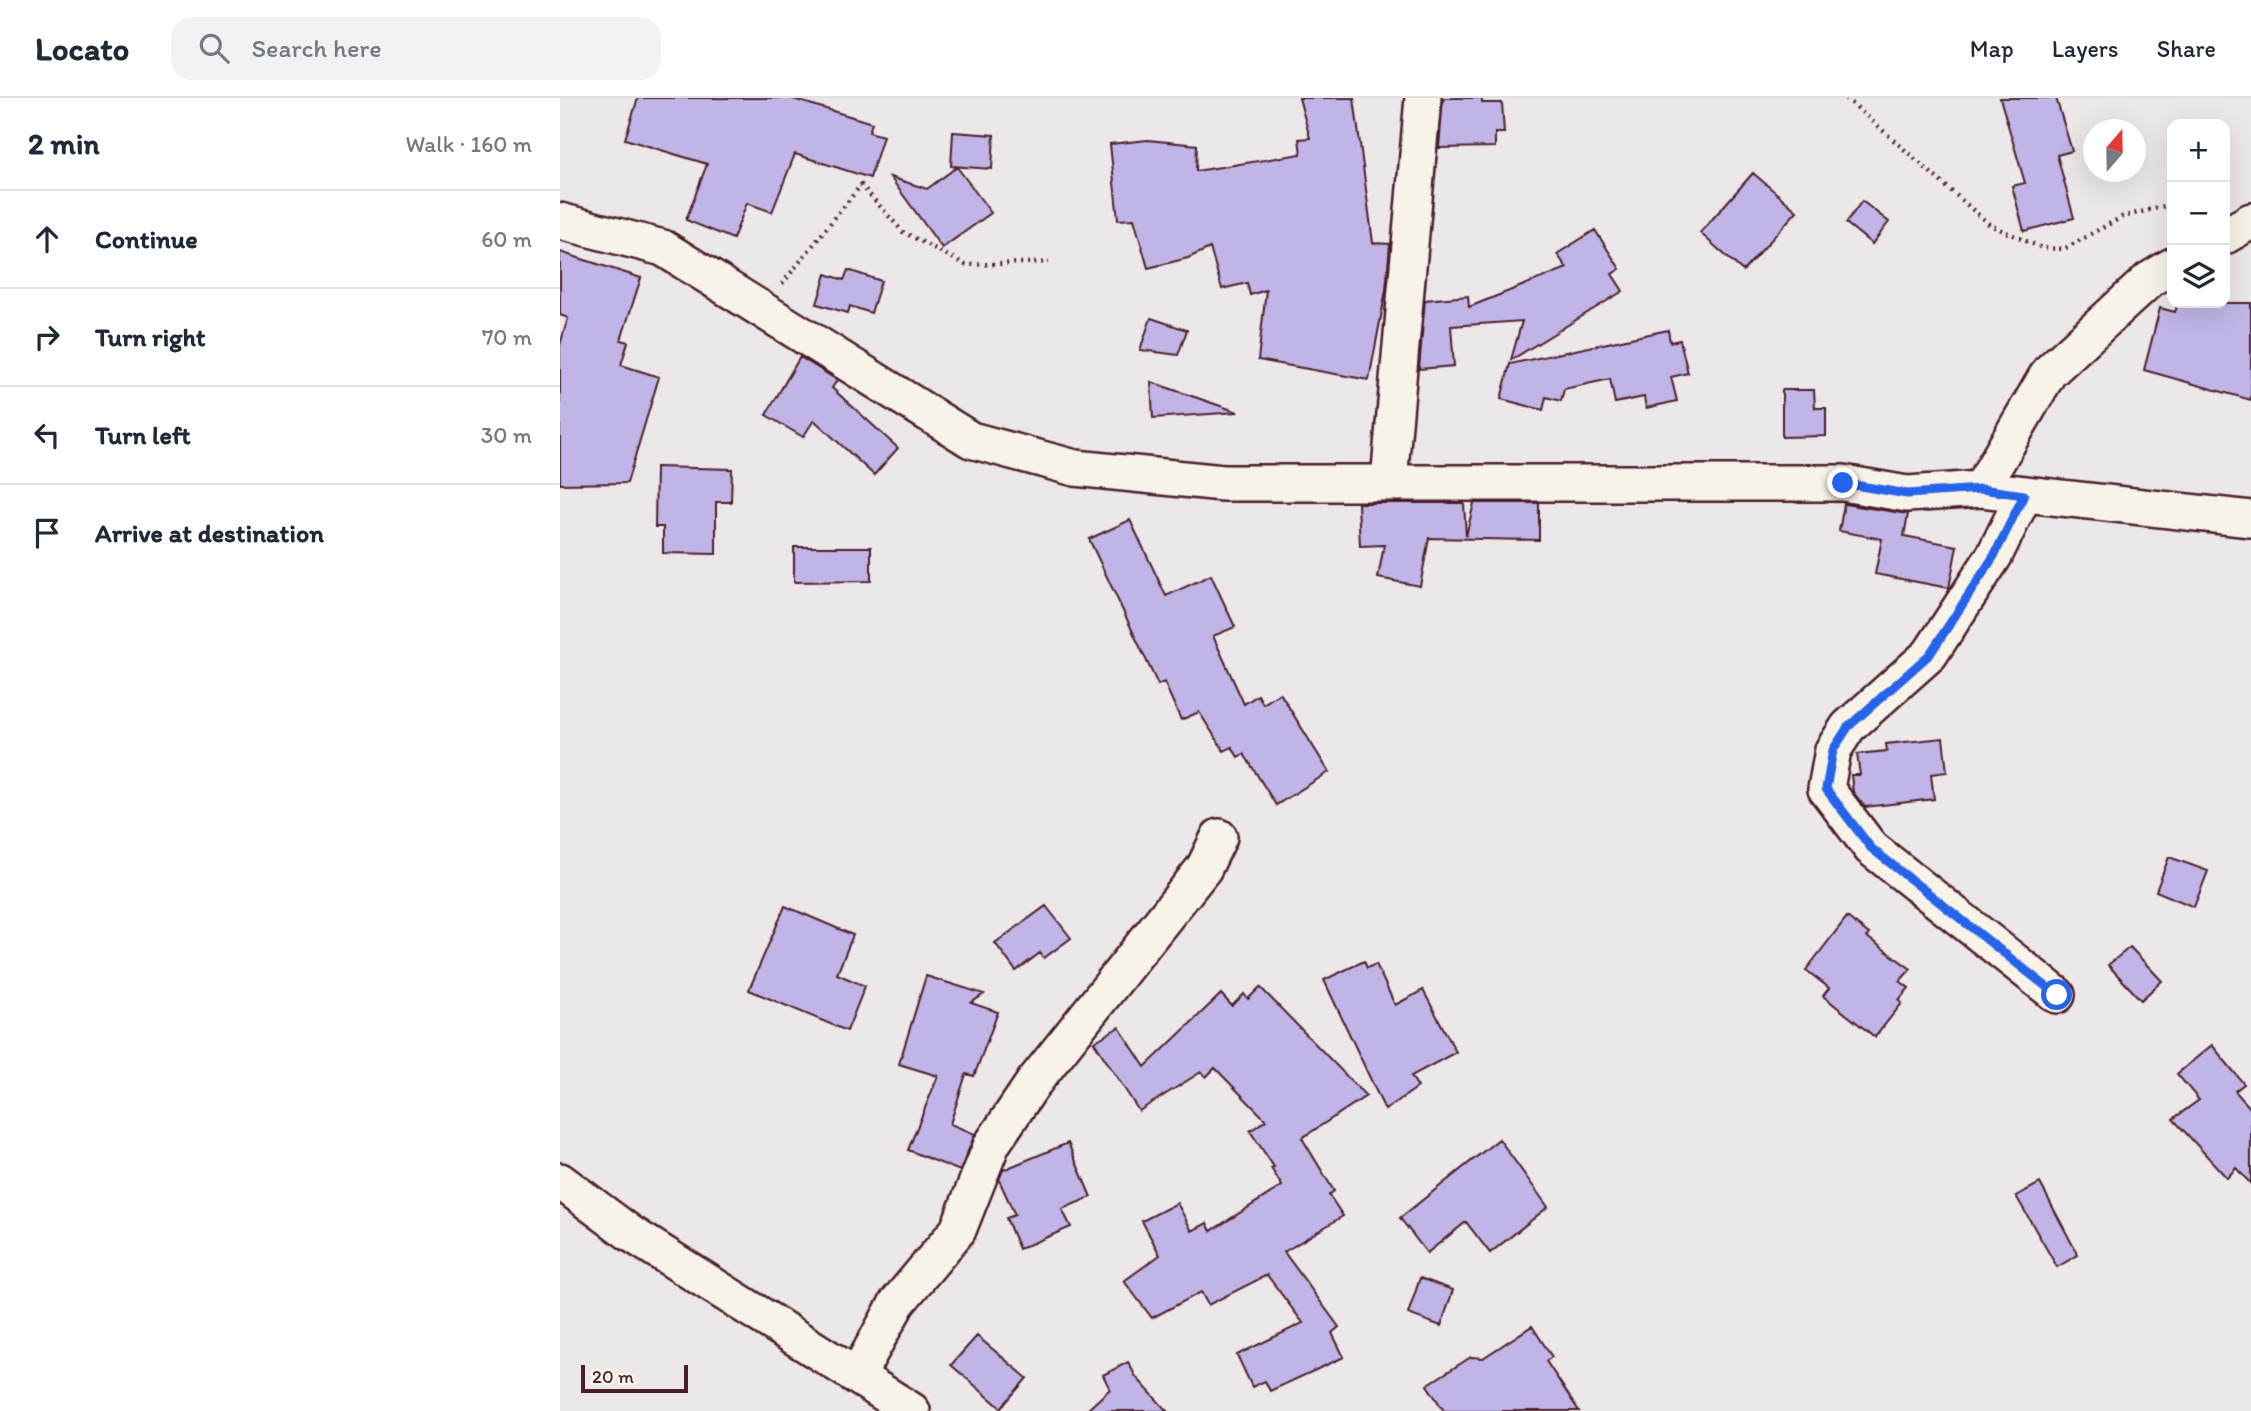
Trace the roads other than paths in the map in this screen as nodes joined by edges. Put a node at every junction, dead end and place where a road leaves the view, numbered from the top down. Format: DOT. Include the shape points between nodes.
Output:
graph roads {
  1 [pos="1423,98"];
  2 [pos="560,221"];
  3 [pos="2251,221"];
  4 [pos="2230,233"];
  5 [pos="2167,269"];
  6 [pos="1389,481"];
  7 [pos="1981,489"];
  8 [pos="2024,495"];
  9 [pos="2251,519"];
  10 [pos="1219,837"];
  11 [pos="2057,995"];
  12 [pos="560,1181"];
  13 [pos="858,1374"];
  14 [pos="912,1411"];
  1 -- 6 [label="street"];
  2 -- 6 [label="street" via="663,248 971,440 1075,468 1223,484"];
  3 -- 4 [label="street"];
  5 -- 7 [label="street" via="2149,280 2049,372"];
  6 -- 7 [label="street" via="1843,483 1907,494"];
  7 -- 8 [label="street"];
  8 -- 9 [label="street"];
  8 -- 11 [label="street" via="1994,556 1930,654 1848,727 1833,750 1826,789 1871,848"];
  10 -- 13 [label="street" via="1204,868 1034,1083 992,1144 958,1230 897,1303"];
  12 -- 13 [label="street" via="630,1233"];
  13 -- 14 [label="street"];
}
